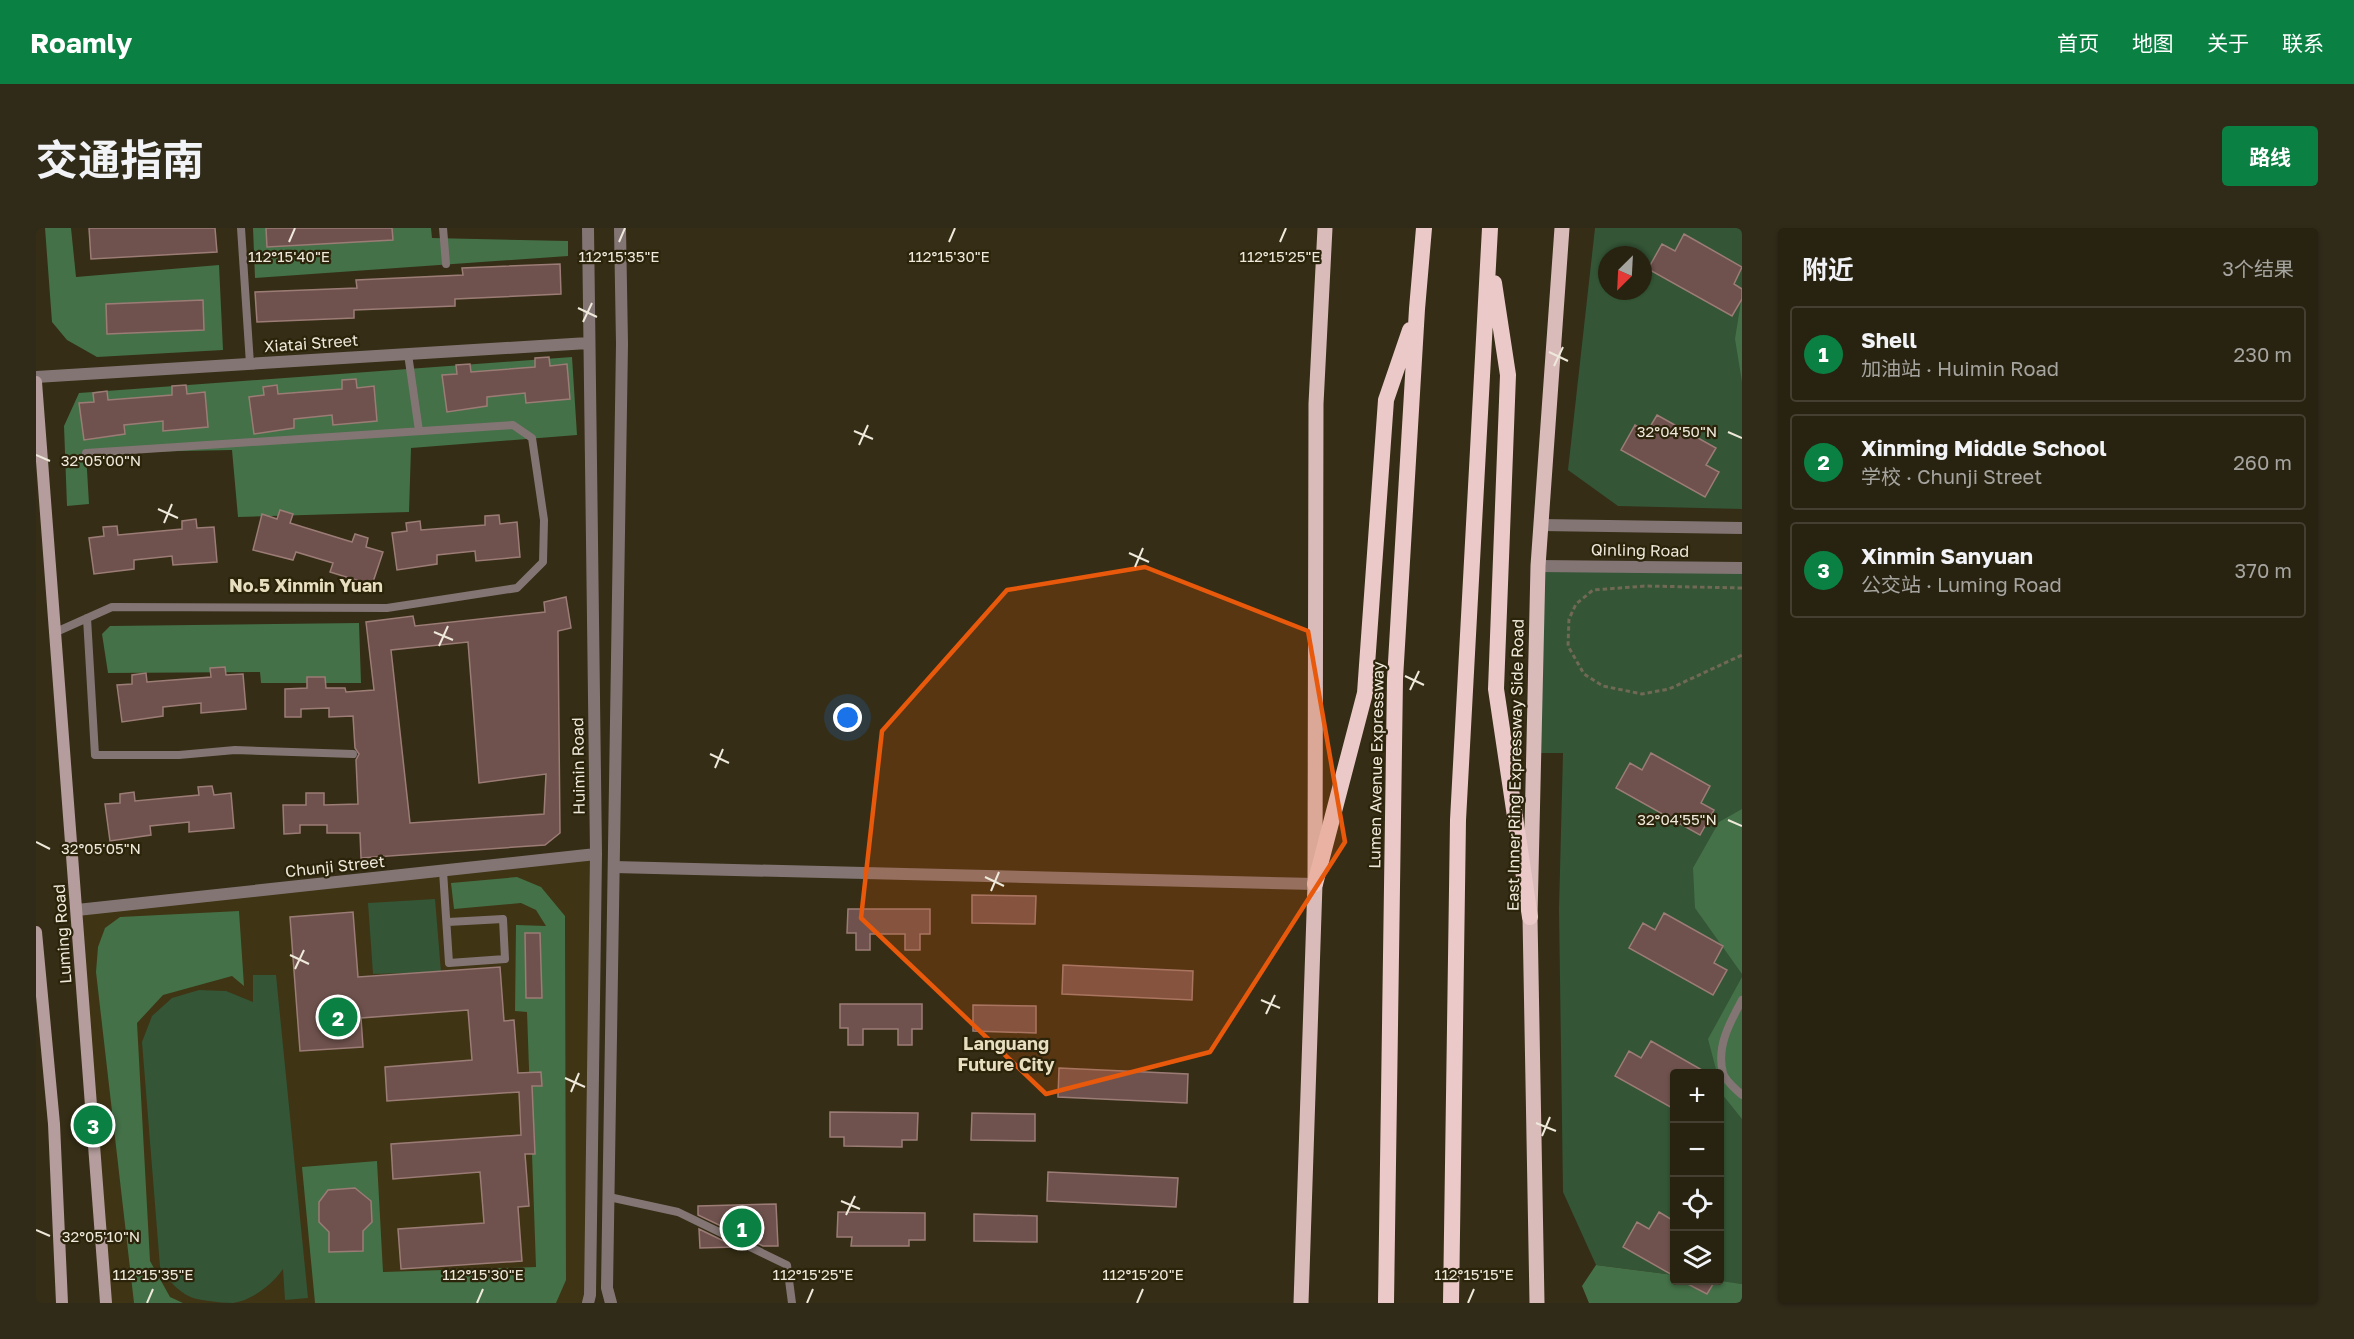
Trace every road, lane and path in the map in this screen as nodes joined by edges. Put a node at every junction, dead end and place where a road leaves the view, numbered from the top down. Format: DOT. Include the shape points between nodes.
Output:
graph roads {
  1 [pos="241,228"];
  2 [pos="443,228"];
  3 [pos="588,228"];
  4 [pos="620,228"];
  5 [pos="1325,228"];
  6 [pos="1424,228"];
  7 [pos="1490,228"];
  8 [pos="1562,228"];
  9 [pos="1489,247"];
  10 [pos="446,264"];
  11 [pos="1417,309"];
  12 [pos="588,343"];
  13 [pos="408,354"];
  14 [pos="250,364"];
  15 [pos="36,377"];
  16 [pos="36,382"];
  17 [pos="419,431"];
  18 [pos="86,453"];
  19 [pos="1541,525"];
  20 [pos="1742,528"];
  21 [pos="1538,566"];
  22 [pos="1742,568"];
  23 [pos="1742,588"];
  24 [pos="87,618"];
  25 [pos="56,632"];
  26 [pos="1742,655"];
  27 [pos="353,754"];
  28 [pos="596,854"];
  29 [pos="614,867"];
  30 [pos="443,871"];
  31 [pos="1315,884"];
  32 [pos="77,910"];
  33 [pos="1530,917"];
  34 [pos="448,922"];
  35 [pos="36,932"];
  36 [pos="1742,1000"];
  37 [pos="1742,1095"];
  38 [pos="609,1197"];
  39 [pos="1537,1286"];
  40 [pos="1298,1300"];
  41 [pos="62,1303"];
  42 [pos="106,1303"];
  43 [pos="588,1303"];
  44 [pos="611,1303"];
  45 [pos="792,1303"];
  46 [pos="1386,1303"];
  47 [pos="1451,1303"];
  48 [pos="1537,1303"];
  49 [pos="1546,1303"];
  1 -- 14 [label="lane"];
  2 -- 10 [label="lane"];
  3 -- 12 [label="street, Huimin Road"];
  4 -- 29 [label="street" via="622,344"];
  5 -- 31 [label="main road" via="1316,404"];
  6 -- 11 [label="highway, Lumen Avenue Expressway"];
  7 -- 9 [label="highway"];
  8 -- 19 [label="main road, East Inner Ring Expressway Side Road"];
  9 -- 33 [label="highway" via="1508,375 1496,690"];
  9 -- 47 [label="highway" via="1458,820"];
  11 -- 31 [label="highway" via="1386,400 1365,693"];
  11 -- 46 [label="highway, Lumen Avenue Expressway" via="1395,679"];
  12 -- 13 [label="street, Xiatai Street"];
  12 -- 28 [label="street, Huimin Road"];
  13 -- 14 [label="street, Xiatai Street"];
  13 -- 17 [label="lane"];
  14 -- 15 [label="street, Xiatai Street"];
  16 -- 25 [label="main road, Luming Road"];
  17 -- 18 [label="lane"];
  17 -- 24 [label="lane" via="513,425 532,438 544,520 543,562 517,588 387,608 112,607"];
  19 -- 20 [label="street, Qinling Road"];
  19 -- 21 [label="main road, East Inner Ring Expressway Side Road"];
  21 -- 22 [label="street, Qinling Road"];
  21 -- 33 [label="main road, East Inner Ring Expressway Side Road"];
  23 -- 26 [label="path" via="1646,586 1593,590 1576,604 1569,619 1568,646 1584,674 1603,686 1642,694 1669,689"];
  24 -- 25 [label="lane"];
  24 -- 27 [label="lane" via="95,754 179,755 236,750"];
  25 -- 32 [label="main road, Luming Road"];
  28 -- 30 [label="street, Chunji Street"];
  28 -- 43 [label="street, Huimin Road"];
  29 -- 31 [label="street"];
  29 -- 38 [label="street"];
  30 -- 32 [label="street, Chunji Street"];
  30 -- 34 [label="lane"];
  31 -- 40 [label="main road"];
  32 -- 42 [label="main road, Luming Road"];
  33 -- 39 [label="main road, East Inner Ring Expressway Side Road"];
  34 -- 34 [label="lane" via="449,963 505,959 503,919"];
  35 -- 41 [label="main road, Luming Road" via="54,1124"];
  36 -- 37 [label="lane" via="1721,1049 1723,1075"];
  38 -- 44 [label="street" via="607,1288"];
  38 -- 45 [label="lane" via="678,1212 787,1265"];
  39 -- 48 [label="main road, East Inner Ring Expressway Side Road"];
  39 -- 49 [label="street"];
}
